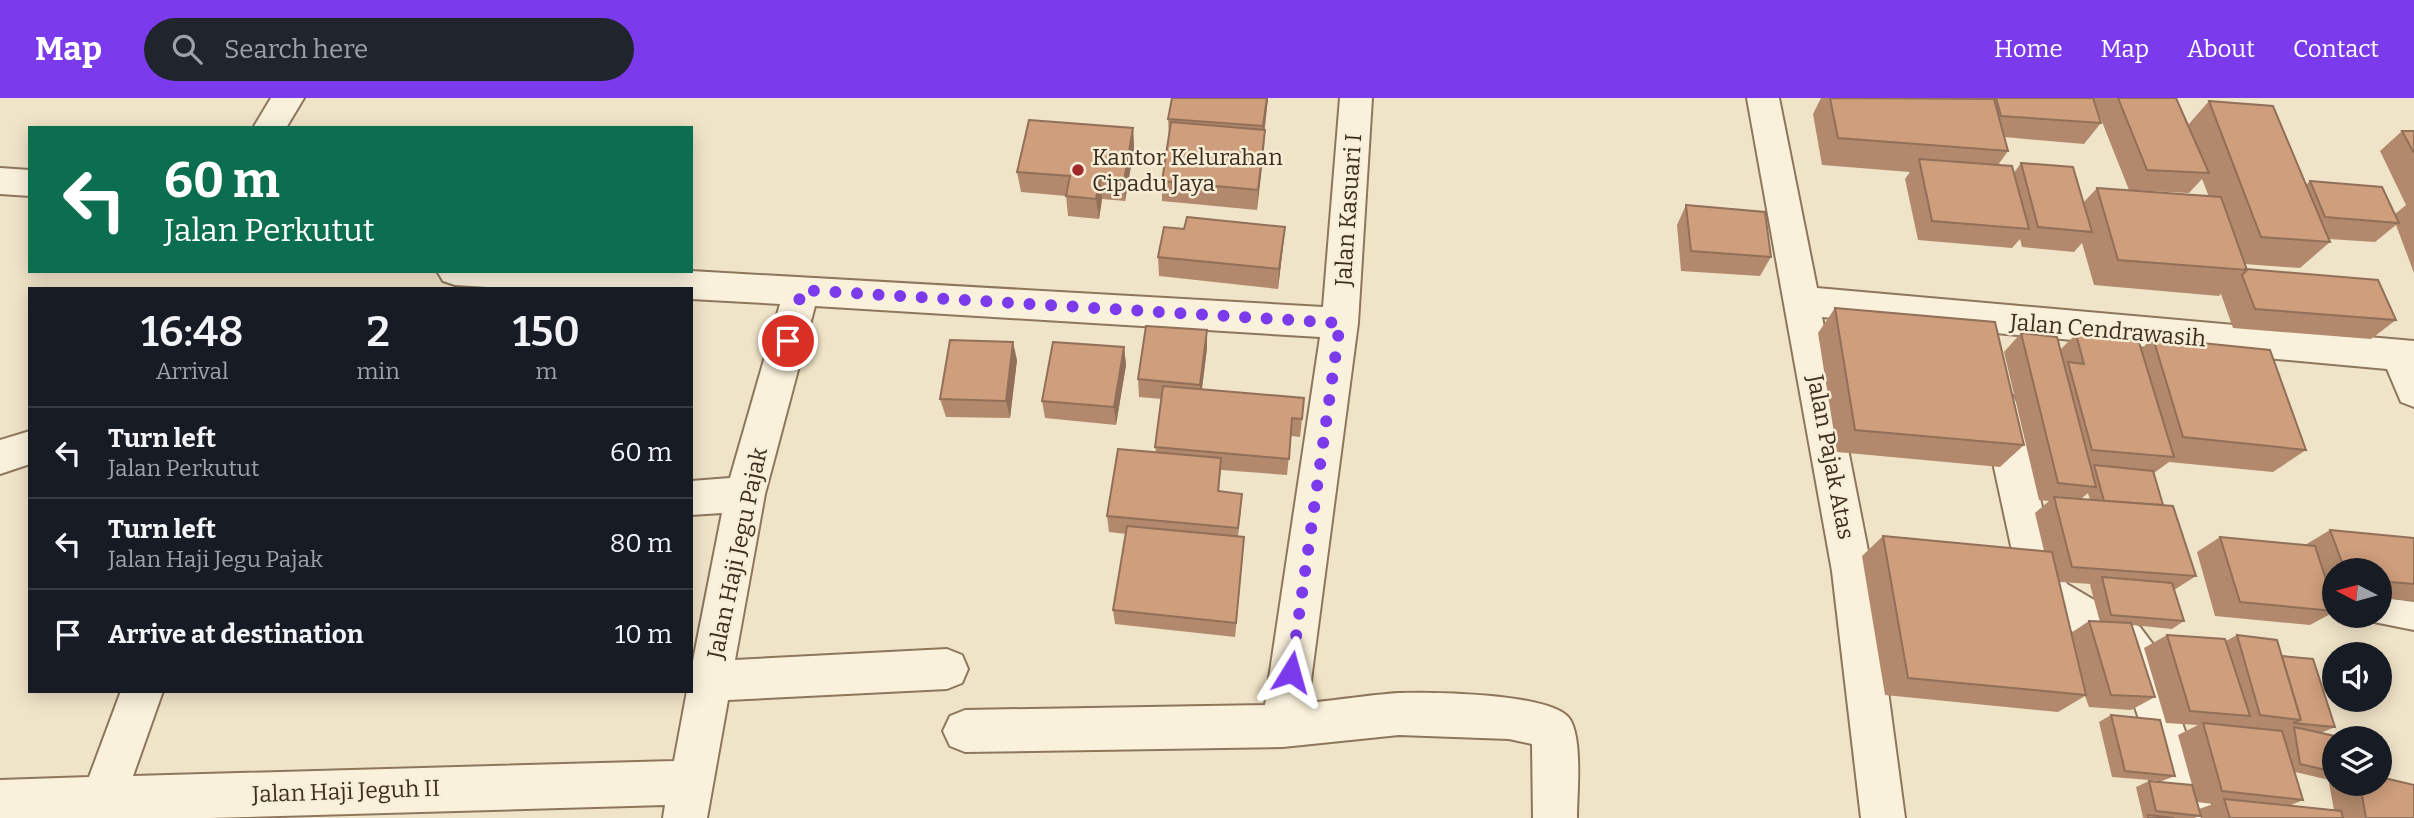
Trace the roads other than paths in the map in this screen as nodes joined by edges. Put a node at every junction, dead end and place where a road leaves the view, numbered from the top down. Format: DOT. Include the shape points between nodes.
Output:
graph roads {
  1 [pos="288,98"];
  2 [pos="1356,98"];
  3 [pos="1763,98"];
  4 [pos="269,126"];
  5 [pos="0,181"];
  6 [pos="28,183"];
  7 [pos="454,273"];
  8 [pos="474,273"];
  9 [pos="440,287"];
  10 [pos="802,290"];
  11 [pos="1802,302"];
  12 [pos="1981,319"];
  13 [pos="1340,323"];
  14 [pos="2408,356"];
  15 [pos="2414,391"];
  16 [pos="28,447"];
  17 [pos="0,457"];
  18 [pos="745,494"];
  19 [pos="693,498"];
  20 [pos="947,669"];
  21 [pos="711,681"];
  22 [pos="141,693"];
  23 [pos="1283,726"];
  24 [pos="965,732"];
  25 [pos="103,799"];
  26 [pos="689,800"];
  27 [pos="0,802"];
  28 [pos="1555,818"];
  29 [pos="1883,818"];
  30 [pos="2194,818"];
  1 -- 4 [label="street"];
  2 -- 13 [label="street, Jalan Kasuari I"];
  3 -- 11 [label="street, Jalan Pajak Atas"];
  5 -- 6 [label="street"];
  7 -- 9 [label="street"];
  8 -- 10 [label="street"];
  10 -- 13 [label="street"];
  10 -- 18 [label="street, Jalan Haji Jegu Pajak"];
  11 -- 12 [label="street, Jalan Cendrawasih"];
  11 -- 29 [label="street, Jalan Pajak Atas" via="1852,571"];
  12 -- 14 [label="street, Jalan Cendrawasih"];
  12 -- 30 [label="street" via="2031,546 2052,597 2125,641 2140,662"];
  13 -- 23 [label="street, Jalan Kasuari I"];
  14 -- 15 [label="street"];
  16 -- 17 [label="street"];
  18 -- 19 [label="street"];
  18 -- 21 [label="street, Jalan Haji Jegu Pajak"];
  20 -- 21 [label="street"];
  21 -- 26 [label="street, Jalan Haji Jegu Pajak"];
  22 -- 25 [label="street"];
  23 -- 24 [label="street"];
  23 -- 28 [label="street" via="1399,714 1509,718 1546,726 1553,734"];
  25 -- 26 [label="street, Jalan Haji Jeguh II"];
  25 -- 27 [label="street, Jalan Haji Jeguh II"];
}
